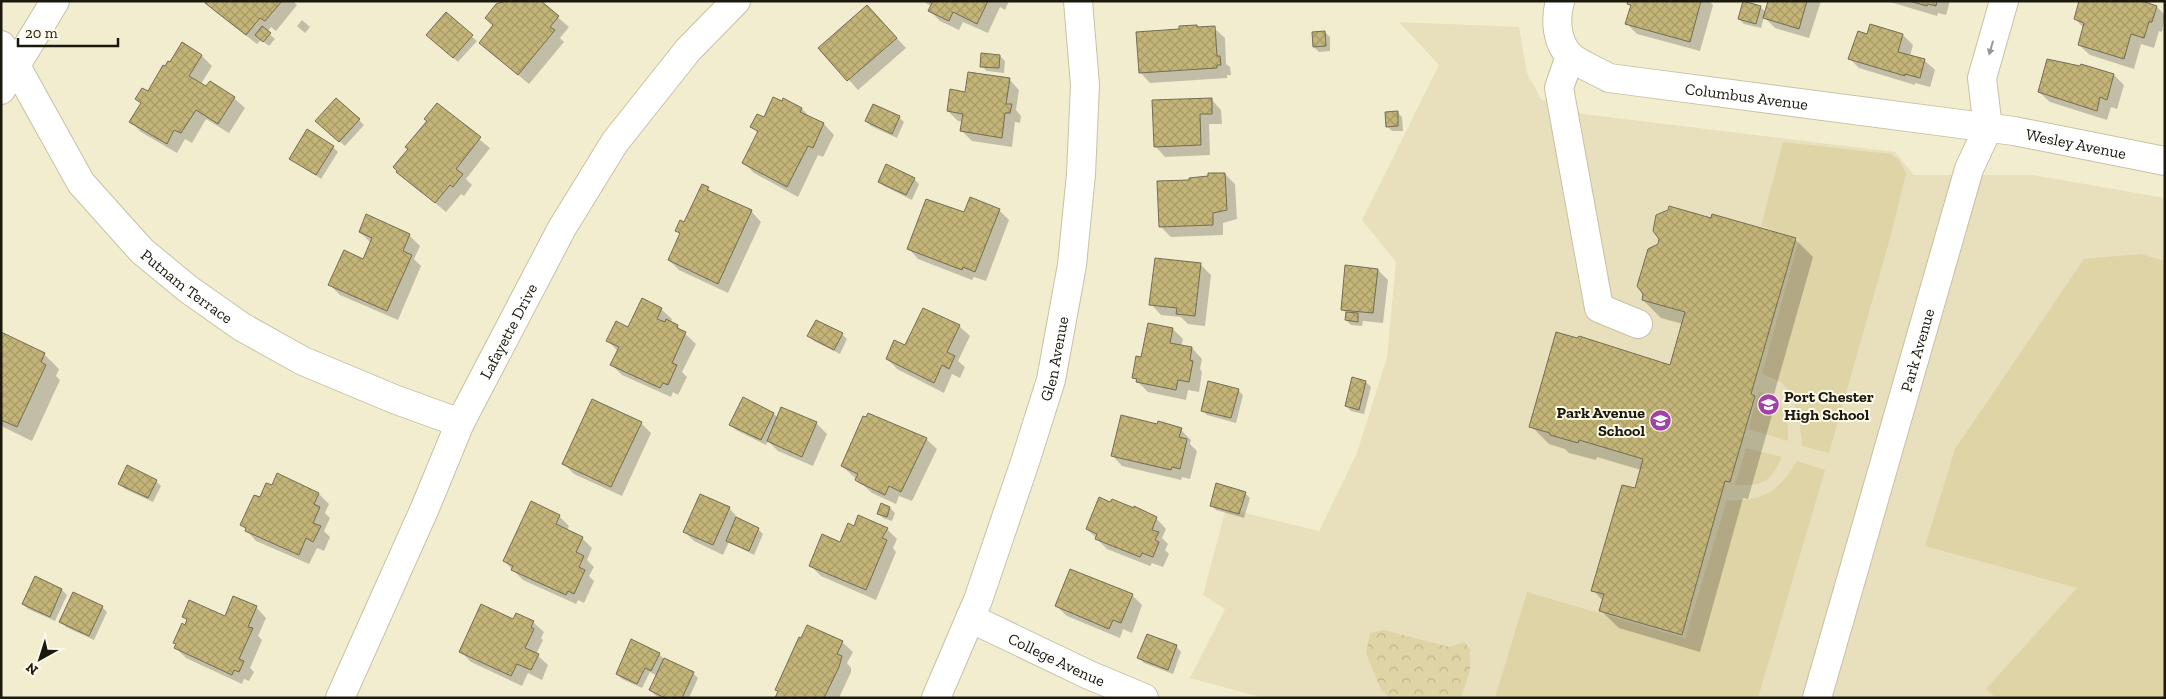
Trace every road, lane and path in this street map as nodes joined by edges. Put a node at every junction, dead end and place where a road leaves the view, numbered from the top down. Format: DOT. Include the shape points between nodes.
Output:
graph roads {
  1 [pos="55,1"];
  2 [pos="736,1"];
  3 [pos="1078,1"];
  4 [pos="1560,1"];
  5 [pos="2004,1"];
  6 [pos="9,56"];
  7 [pos="1570,56"];
  8 [pos="1,90"];
  9 [pos="1988,128"];
  10 [pos="2165,161"];
  11 [pos="1638,324"];
  12 [pos="460,423"];
  13 [pos="970,618"];
  14 [pos="340,698"];
  15 [pos="936,698"];
  16 [pos="1144,698"];
  17 [pos="1817,698"];
  1 -- 6 [label="street"];
  2 -- 12 [label="street, Lafayette Drive" via="688,50 615,142 562,228"];
  3 -- 13 [label="street, Glen Avenue" via="1085,85 1072,265 1051,380"];
  4 -- 7 [label="street" via="1556,14 1559,37"];
  5 -- 9 [label="street, one-way" via="1982,78"];
  6 -- 8 [label="street"];
  6 -- 12 [label="street, Putnam Terrace" via="81,183 142,251 188,289 242,327 303,362"];
  7 -- 9 [label="street, Columbus Avenue" via="1609,78"];
  7 -- 11 [label="street" via="1559,88 1599,308"];
  9 -- 10 [label="street, Wesley Avenue"];
  9 -- 17 [label="street, Park Avenue" via="1969,170"];
  12 -- 14 [label="street, Lafayette Drive"];
  13 -- 15 [label="street, Glen Avenue"];
  13 -- 16 [label="street, College Avenue"];
}
